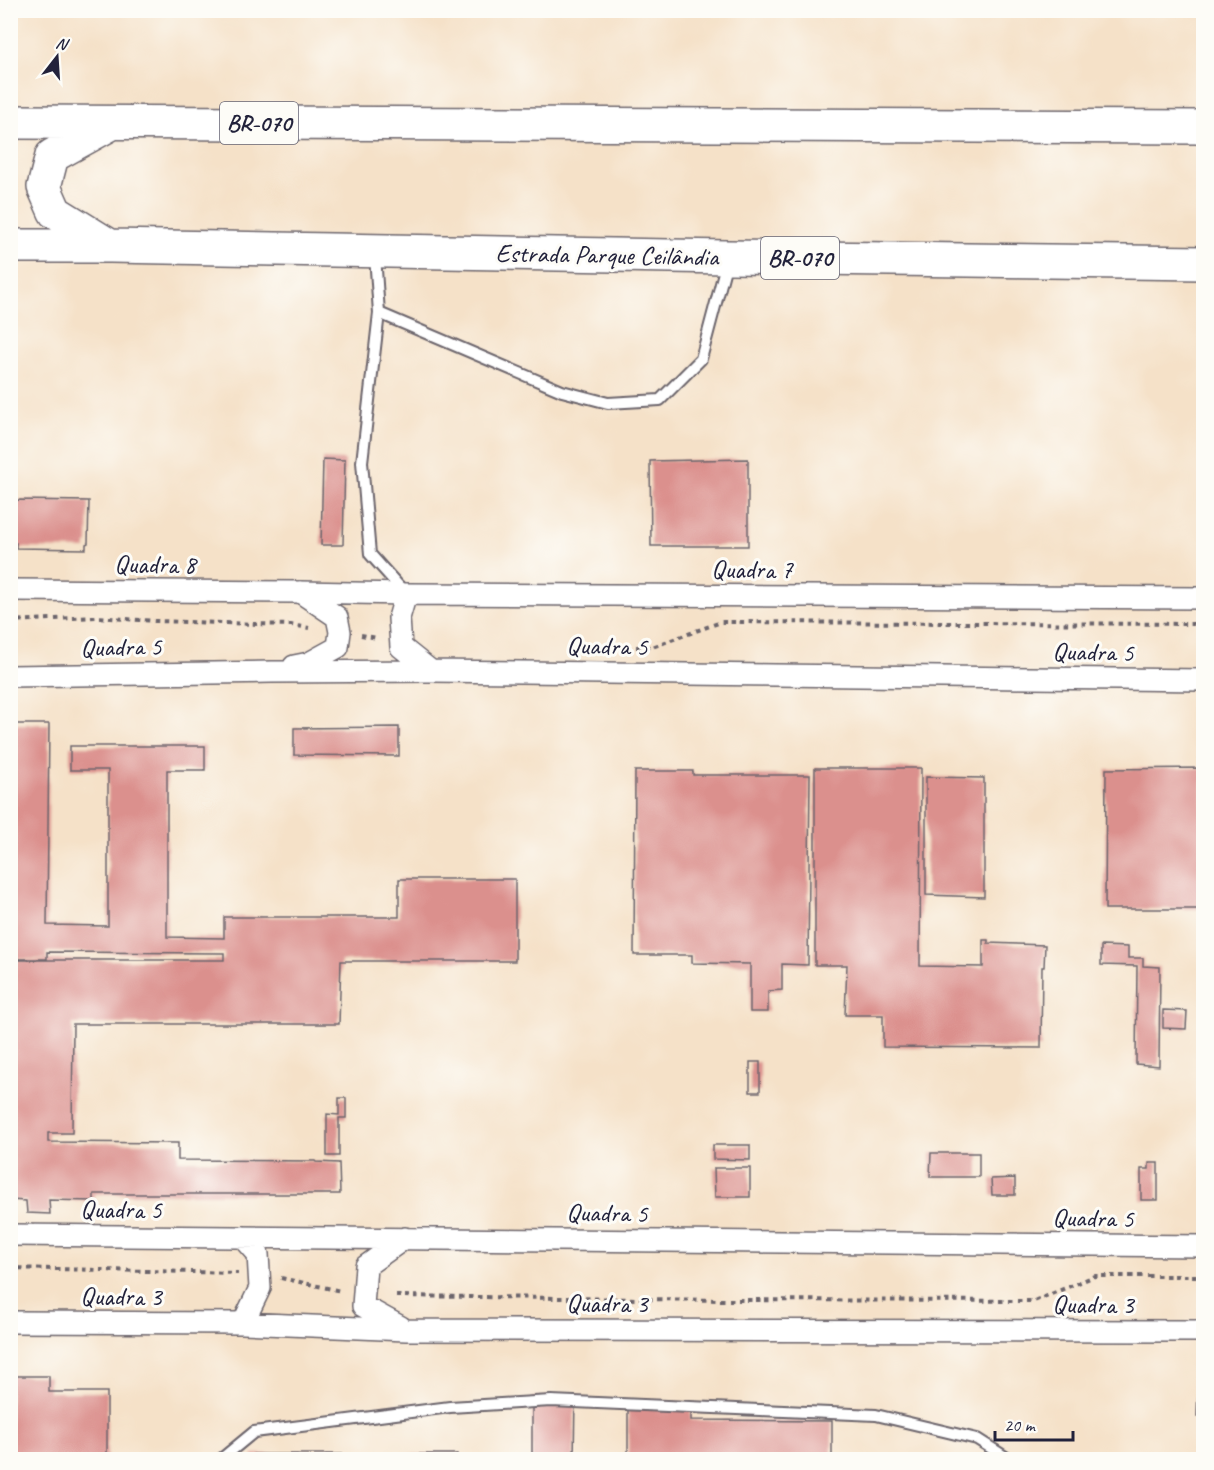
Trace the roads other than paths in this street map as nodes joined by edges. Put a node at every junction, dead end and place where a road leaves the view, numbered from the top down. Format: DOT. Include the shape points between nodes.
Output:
graph roads {
  1 [pos="10,122"];
  2 [pos="112,123"];
  3 [pos="1203,127"];
  4 [pos="10,246"];
  5 [pos="110,246"];
  6 [pos="375,251"];
  7 [pos="727,257"];
  8 [pos="1203,264"];
  9 [pos="379,313"];
  10 [pos="10,590"];
  11 [pos="300,592"];
  12 [pos="406,594"];
  13 [pos="1203,598"];
  14 [pos="431,671"];
  15 [pos="272,672"];
  16 [pos="10,676"];
  17 [pos="1203,680"];
  18 [pos="10,1235"];
  19 [pos="243,1237"];
  20 [pos="405,1238"];
  21 [pos="1203,1246"];
  22 [pos="10,1322"];
  23 [pos="243,1323"];
  24 [pos="406,1330"];
  25 [pos="1203,1331"];
  26 [pos="220,1460"];
  27 [pos="1010,1460"];
  1 -- 2 [label="highway, BR-070"];
  2 -- 3 [label="highway, BR-070"];
  2 -- 5 [label="highway" via="52,156 44,187 55,213"];
  4 -- 5 [label="highway, Estrada Parque Ceilândia / BR-070"];
  5 -- 6 [label="highway, Estrada Parque Ceilândia / BR-070"];
  6 -- 7 [label="highway, Estrada Parque Ceilândia / BR-070"];
  6 -- 9 [label="lane"];
  7 -- 8 [label="highway, Estrada Parque Ceilândia / BR-070"];
  7 -- 9 [label="lane" via="701,359 660,400 608,403 562,391"];
  9 -- 12 [label="lane" via="362,462 370,554"];
  10 -- 11 [label="street, Quadra 8"];
  11 -- 12 [label="street, Quadra 7"];
  11 -- 15 [label="street" via="337,617 338,646 309,663"];
  12 -- 13 [label="street, Quadra 7"];
  12 -- 14 [label="street" via="399,618 401,647"];
  14 -- 15 [label="street, Quadra 5"];
  14 -- 17 [label="street, Quadra 5"];
  15 -- 16 [label="street, Quadra 5"];
  18 -- 19 [label="street, Quadra 5"];
  19 -- 20 [label="street, Quadra 5"];
  19 -- 23 [label="street" via="258,1254 260,1288"];
  20 -- 21 [label="street, Quadra 5"];
  20 -- 24 [label="street" via="366,1266 363,1306"];
  22 -- 23 [label="street, Quadra 3"];
  23 -- 24 [label="street, Quadra 3"];
  24 -- 25 [label="street, Quadra 3"];
  26 -- 27 [label="lane" via="254,1432 450,1407 551,1401 876,1415 977,1439"];
}
